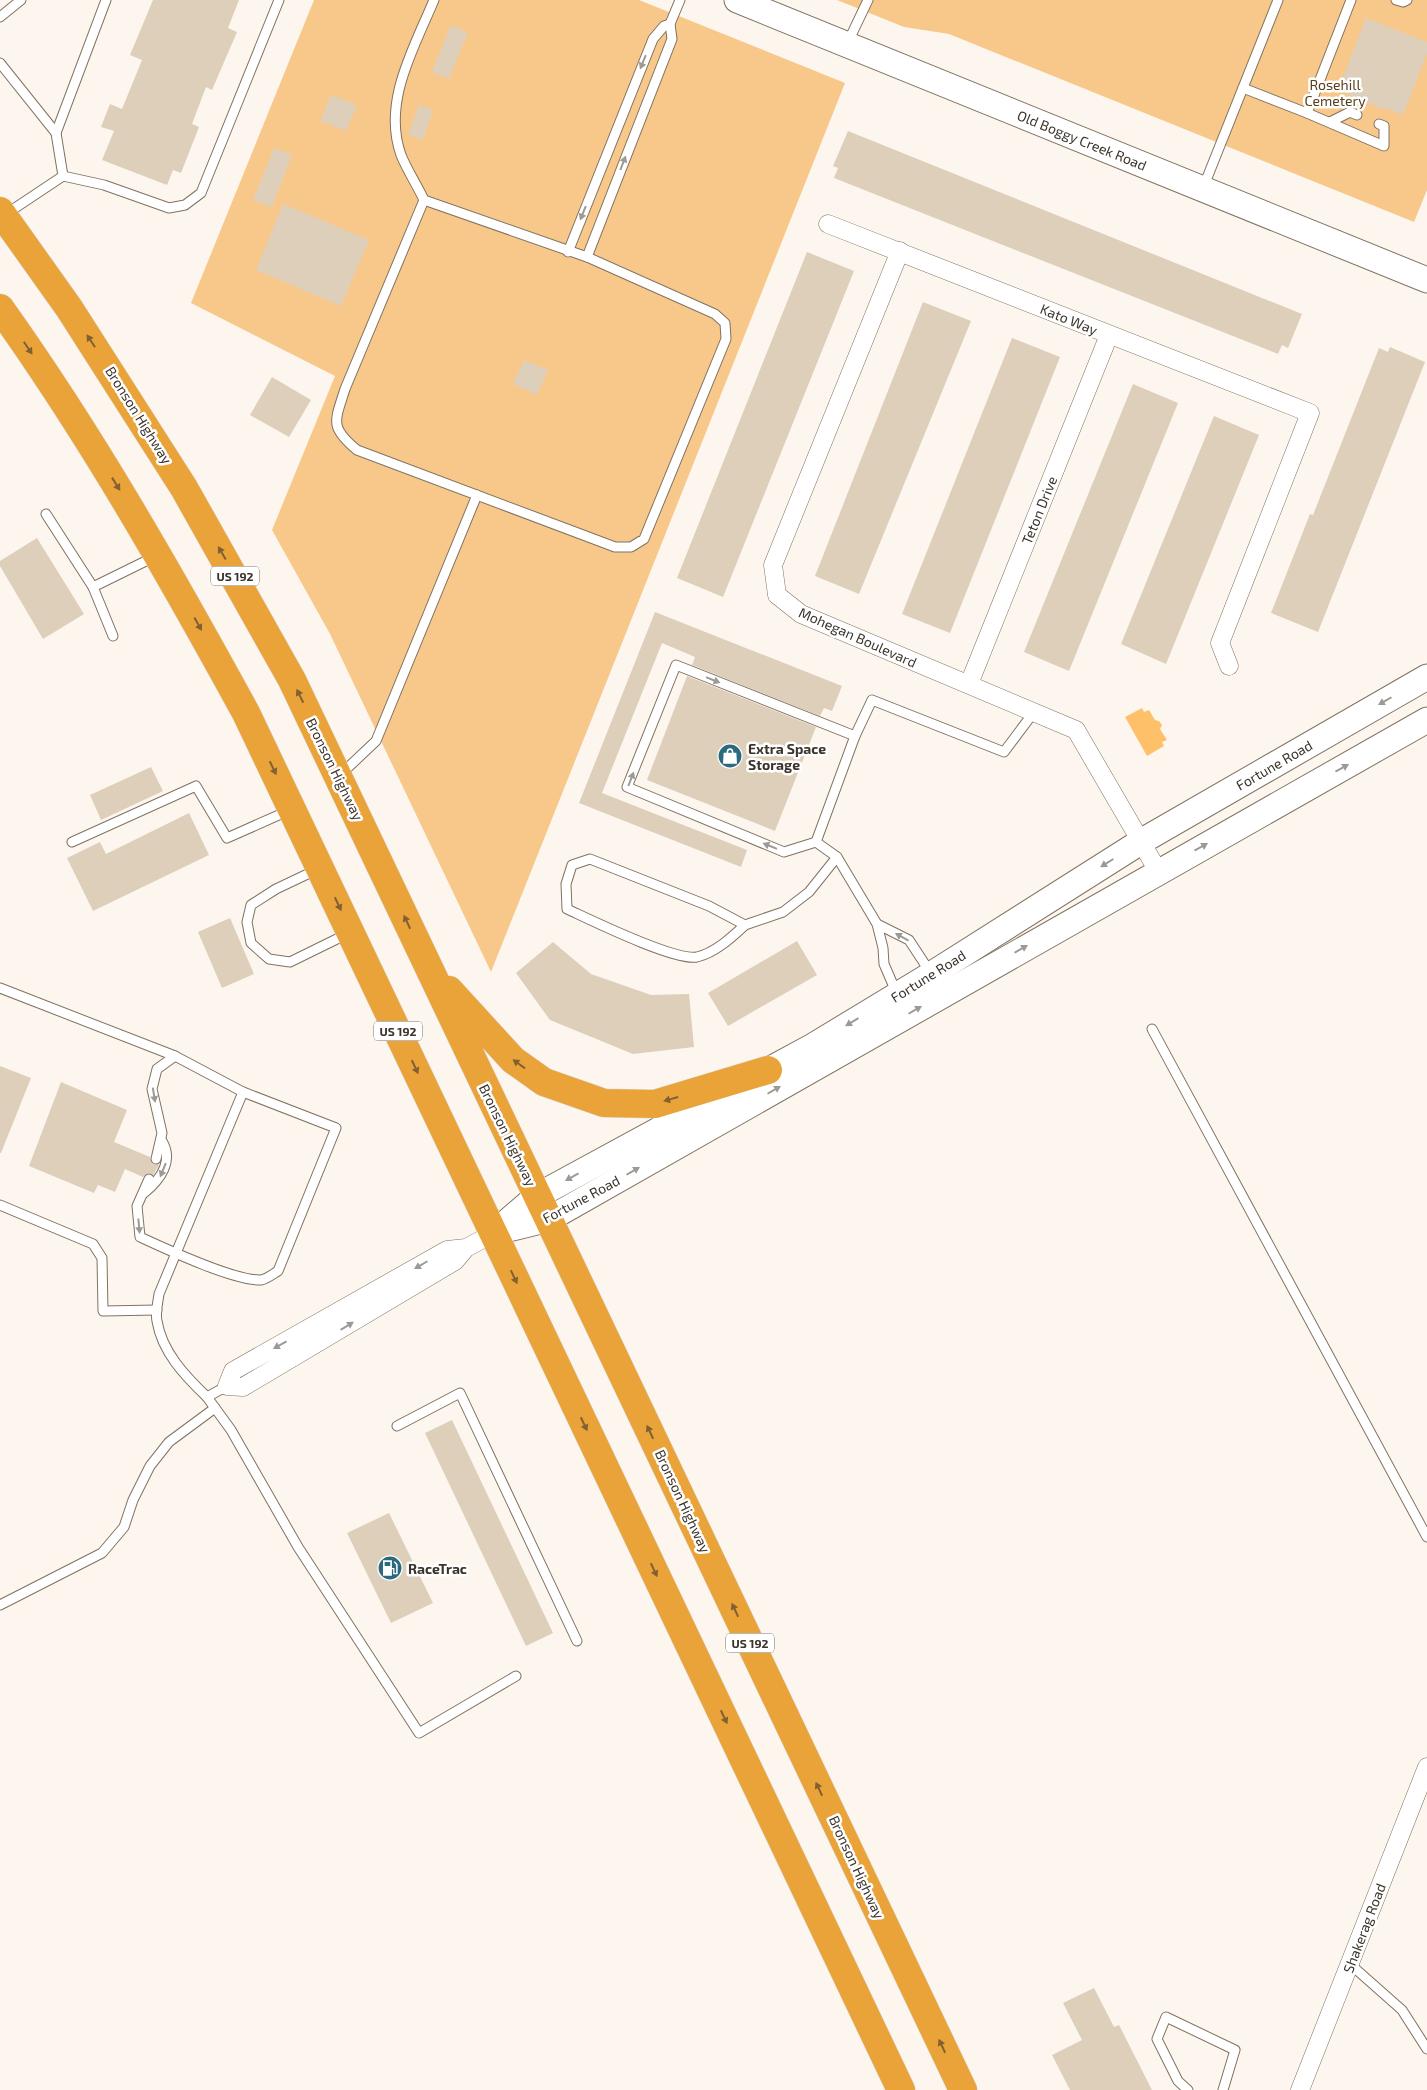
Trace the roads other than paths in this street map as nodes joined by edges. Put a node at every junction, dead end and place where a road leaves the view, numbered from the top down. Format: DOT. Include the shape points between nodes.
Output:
graph roads {
  1 [pos="21,0"];
  2 [pos="106,0"];
  3 [pos="279,0"];
  4 [pos="434,0"];
  5 [pos="680,0"];
  6 [pos="737,0"];
  7 [pos="868,0"];
  8 [pos="1278,0"];
  9 [pos="1351,0"];
  10 [pos="1396,0"];
  11 [pos="1407,0"];
  12 [pos="0,17"];
  13 [pos="670,24"];
  14 [pos="847,45"];
  15 [pos="0,63"];
  16 [pos="1243,88"];
  17 [pos="1307,113"];
  18 [pos="1357,115"];
  19 [pos="1330,122"];
  20 [pos="1379,124"];
  21 [pos="56,133"];
  22 [pos="63,176"];
  23 [pos="1202,189"];
  24 [pos="424,200"];
  25 [pos="1,214"];
  26 [pos="828,224"];
  27 [pos="900,251"];
  28 [pos="568,252"];
  29 [pos="587,257"];
  30 [pos="1427,280"];
  31 [pos="0,308"];
  32 [pos="1109,336"];
  33 [pos="477,495"];
  34 [pos="46,514"];
  35 [pos="158,554"];
  36 [pos="94,587"];
  37 [pos="113,636"];
  38 [pos="1229,666"];
  39 [pos="1427,677"];
  40 [pos="970,684"];
  41 [pos="1034,712"];
  42 [pos="1427,720"];
  43 [pos="855,736"];
  44 [pos="339,776"];
  45 [pos="293,809"];
  46 [pos="1142,841"];
  47 [pos="72,842"];
  48 [pos="816,842"];
  49 [pos="837,856"];
  50 [pos="321,868"];
  51 [pos="1158,871"];
  52 [pos="878,924"];
  53 [pos="746,926"];
  54 [pos="352,932"];
  55 [pos="428,966"];
  56 [pos="932,974"];
  57 [pos="0,988"];
  58 [pos="898,995"];
  59 [pos="1152,1029"];
  60 [pos="175,1056"];
  61 [pos="768,1070"];
  62 [pos="243,1092"];
  63 [pos="162,1141"];
  64 [pos="156,1160"];
  65 [pos="149,1179"];
  66 [pos="143,1194"];
  67 [pos="0,1205"];
  68 [pos="543,1207"];
  69 [pos="494,1233"];
  70 [pos="176,1254"];
  71 [pos="158,1310"];
  72 [pos="227,1386"];
  73 [pos="207,1397"];
  74 [pos="215,1408"];
  75 [pos="397,1426"];
  76 [pos="1427,1537"];
  77 [pos="0,1605"];
  78 [pos="577,1641"];
  79 [pos="516,1676"];
  80 [pos="1427,1766"];
  81 [pos="1350,1964"];
  82 [pos="1427,2049"];
  83 [pos="900,2090"];
  84 [pos="963,2090"];
  85 [pos="1188,2090"];
  86 [pos="1223,2090"];
  87 [pos="1300,2090"];
  1 -- 12 [label="lane"];
  2 -- 21 [label="lane"];
  3 -- 22 [label="lane" via="201,193 185,205 169,208 104,185"];
  4 -- 24 [label="lane" via="402,77 396,103 396,135"];
  5 -- 13 [label="lane"];
  6 -- 14 [label="main road, Old Boggy Creek Road"];
  7 -- 14 [label="lane"];
  8 -- 16 [label="lane"];
  9 -- 17 [label="lane"];
  10 -- 11 [label="lane"];
  13 -- 28 [label="lane, one-way" via="653,39"];
  29 -- 13 [label="lane, one-way" via="672,39"];
  14 -- 23 [label="main road, Old Boggy Creek Road"];
  15 -- 21 [label="lane"];
  16 -- 17 [label="lane"];
  16 -- 23 [label="lane"];
  17 -- 19 [label="lane"];
  18 -- 19 [label="lane" via="1350,112"];
  19 -- 20 [label="lane" via="1384,146 1384,126"];
  21 -- 22 [label="lane"];
  22 -- 25 [label="lane"];
  23 -- 30 [label="main road, Old Boggy Creek Road"];
  24 -- 28 [label="lane"];
  24 -- 33 [label="lane" via="345,389 336,419 341,437 357,450"];
  44 -- 25 [label="highway, Bronson Highway / US 192, one-way" via="292,680 184,488 69,308"];
  26 -- 27 [label="street, Kato Way"];
  27 -- 32 [label="street, Kato Way"];
  27 -- 40 [label="street, Mohegan Boulevard" via="773,565 777,595 800,614"];
  28 -- 29 [label="lane"];
  29 -- 33 [label="lane" via="715,314 725,323 726,339 644,539 631,547 615,547"];
  31 -- 35 [label="highway, US 192, one-way" via="86,435"];
  32 -- 38 [label="street, Kato Way" via="1310,414 1220,643"];
  32 -- 40 [label="street, Teton Drive"];
  33 -- 44 [label="lane" via="376,740"];
  34 -- 36 [label="lane"];
  35 -- 36 [label="lane"];
  35 -- 45 [label="highway, US 192, one-way" via="246,713"];
  36 -- 37 [label="lane"];
  39 -- 46 [label="main road, Fortune Road, one-way"];
  40 -- 41 [label="street, Mohegan Boulevard"];
  41 -- 43 [label="lane" via="1004,752 872,700"];
  41 -- 46 [label="street, Mohegan Boulevard" via="1076,730"];
  51 -- 42 [label="main road, Fortune Road, one-way"];
  43 -- 48 [label="lane"];
  48 -- 43 [label="lane, one-way" via="784,852 627,787 676,665"];
  55 -- 44 [label="highway, Bronson Highway / US 192, one-way"];
  45 -- 47 [label="lane" via="227,838 196,786"];
  45 -- 50 [label="highway, US 192"];
  46 -- 51 [label="street, Mohegan Boulevard"];
  46 -- 56 [label="main road, Fortune Road, one-way"];
  48 -- 49 [label="lane"];
  49 -- 52 [label="lane"];
  49 -- 53 [label="lane" via="809,892 783,912"];
  50 -- 54 [label="highway, US 192, one-way"];
  50 -- 54 [label="lane" via="276,889 252,905 247,922 251,943 269,959 290,962"];
  68 -- 51 [label="main road, Fortune Road, one-way"];
  56 -- 52 [label="lane, one-way" via="909,940"];
  52 -- 58 [label="lane" via="884,964"];
  53 -- 53 [label="lane" via="709,906 590,859 572,866 566,884 567,909 621,934 675,953 696,957 720,946"];
  54 -- 69 [label="highway, US 192, one-way"];
  61 -- 55 [label="highway, one-way" via="655,1104 604,1103 544,1082 513,1060"];
  55 -- 68 [label="highway, Bronson Highway / US 192"];
  56 -- 58 [label="main road, Fortune Road"];
  57 -- 60 [label="lane"];
  58 -- 61 [label="main road, Fortune Road, one-way"];
  59 -- 76 [label="lane"];
  60 -- 62 [label="lane"];
  60 -- 63 [label="lane, one-way" via="157,1069 152,1089"];
  61 -- 68 [label="main road, Fortune Road, one-way"];
  62 -- 70 [label="lane"];
  62 -- 70 [label="lane" via="336,1128 278,1271 263,1280 248,1279"];
  63 -- 64 [label="lane"];
  63 -- 66 [label="lane, one-way" via="168,1157 158,1182"];
  65 -- 66 [label="lane"];
  66 -- 70 [label="lane, one-way" via="138,1206 140,1237"];
  67 -- 71 [label="lane" via="93,1244 102,1258 103,1311"];
  68 -- 69 [label="main road, Fortune Road"];
  84 -- 68 [label="highway, Bronson Highway / US 192, one-way"];
  69 -- 72 [label="street" via="466,1248 455,1261 243,1387"];
  69 -- 83 [label="highway, US 192, one-way"];
  70 -- 71 [label="lane" via="159,1294"];
  71 -- 73 [label="lane" via="157,1320 165,1345 182,1374"];
  72 -- 73 [label="lane"];
  73 -- 74 [label="lane"];
  74 -- 77 [label="lane" via="170,1442 150,1466 124,1527 102,1553"];
  74 -- 79 [label="lane" via="298,1547 419,1732"];
  75 -- 78 [label="lane" via="460,1393"];
  80 -- 81 [label="street, Shakerag Road"];
  81 -- 82 [label="lane" via="1402,2010"];
  81 -- 87 [label="street, Shakerag Road"];
  85 -- 86 [label="lane" via="1178,2081 1157,2039 1166,2017 1236,2050"];
}
